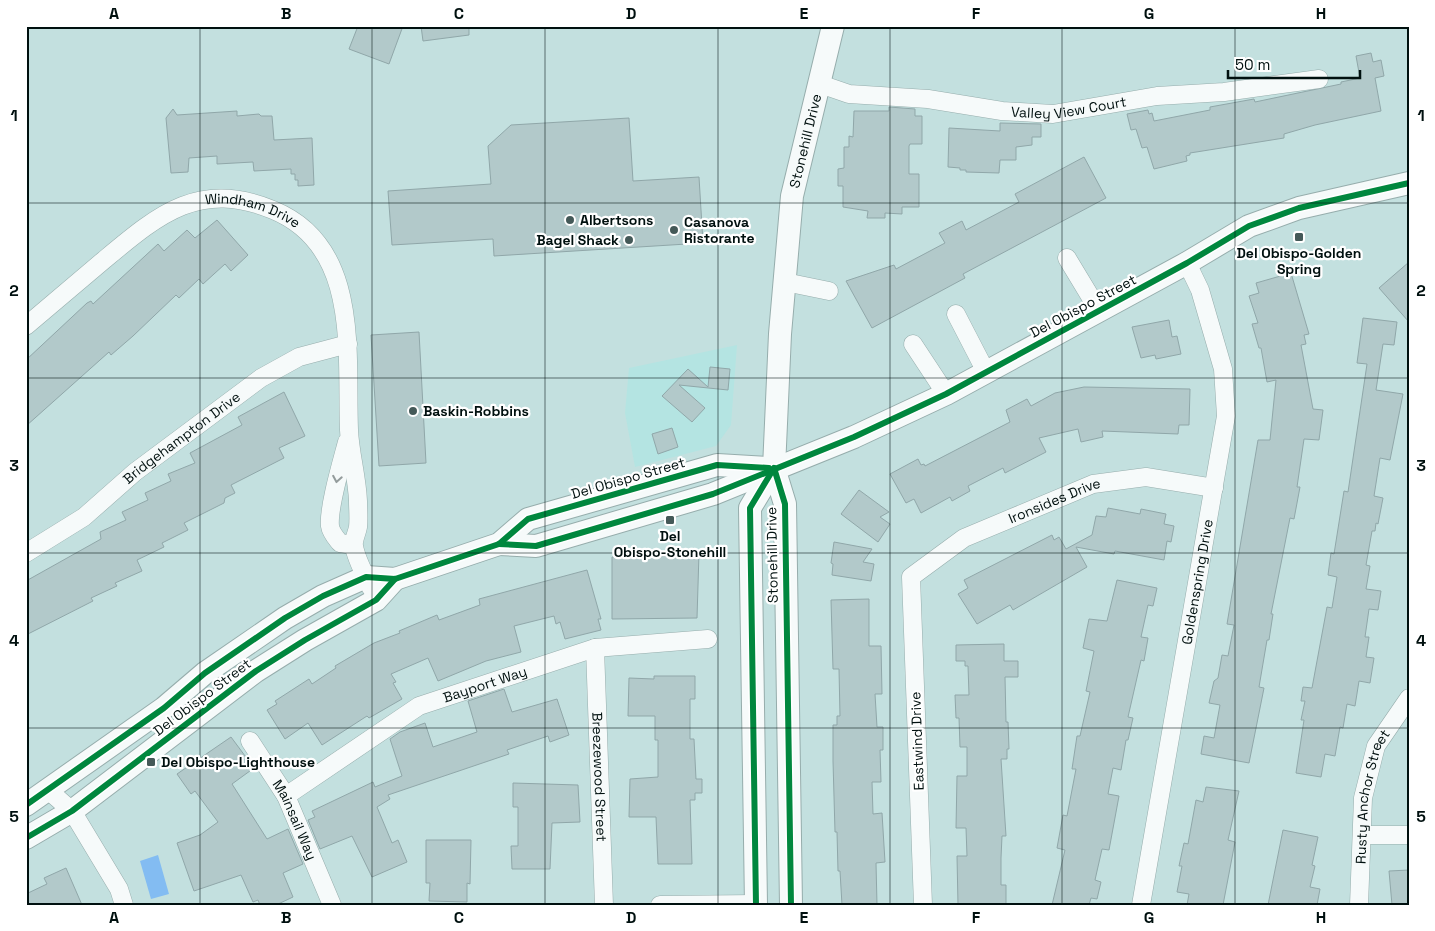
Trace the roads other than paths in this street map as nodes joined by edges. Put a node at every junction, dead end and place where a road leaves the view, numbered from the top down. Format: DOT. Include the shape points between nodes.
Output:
graph roads {
  1 [pos="833,26"];
  2 [pos="1319,78"];
  3 [pos="820,84"];
  4 [pos="1409,183"];
  5 [pos="1067,258"];
  6 [pos="1187,263"];
  7 [pos="785,282"];
  8 [pos="829,292"];
  9 [pos="1099,311"];
  10 [pos="956,314"];
  11 [pos="26,326"];
  12 [pos="348,344"];
  13 [pos="913,344"];
  14 [pos="986,372"];
  15 [pos="946,394"];
  16 [pos="350,432"];
  17 [pos="774,468"];
  18 [pos="1214,488"];
  19 [pos="353,544"];
  20 [pos="26,553"];
  21 [pos="366,577"];
  22 [pos="910,577"];
  23 [pos="395,579"];
  24 [pos="376,600"];
  25 [pos="708,639"];
  26 [pos="595,648"];
  27 [pos="1409,698"];
  28 [pos="250,741"];
  29 [pos="48,790"];
  30 [pos="286,796"];
  31 [pos="26,805"];
  32 [pos="72,811"];
  33 [pos="1362,835"];
  34 [pos="1409,835"];
  35 [pos="26,838"];
  36 [pos="757,904"];
  37 [pos="124,905"];
  38 [pos="332,905"];
  39 [pos="604,905"];
  40 [pos="660,905"];
  41 [pos="791,905"];
  42 [pos="923,905"];
  43 [pos="1141,905"];
  44 [pos="1359,905"];
  1 -- 3 [label="main road, Stonehill Drive"];
  2 -- 3 [label="street, Valley View Court" via="1224,92 1157,96 1053,114 1002,111 928,98 850,94"];
  3 -- 7 [label="main road, Stonehill Drive" via="792,196"];
  4 -- 6 [label="main road, Del Obispo Street" via="1299,208 1258,223"];
  5 -- 9 [label="street"];
  6 -- 9 [label="main road, Del Obispo Street"];
  6 -- 18 [label="street, Goldenspring Drive" via="1200,290 1223,369 1226,416"];
  7 -- 8 [label="street"];
  7 -- 17 [label="main road, Stonehill Drive"];
  9 -- 14 [label="main road, Del Obispo Street"];
  10 -- 14 [label="street"];
  11 -- 12 [label="street, Windham Drive" via="161,215 181,206 220,199 241,200 281,213 301,226 318,244 340,288"];
  12 -- 16 [label="street, Windham Drive"];
  12 -- 20 [label="street, Bridgehampton Drive" via="299,357 261,378 135,472 84,517"];
  13 -- 15 [label="street"];
  14 -- 15 [label="main road, Del Obispo Street"];
  15 -- 17 [label="main road, Del Obispo Street" via="854,437"];
  16 -- 19 [label="street, Windham Drive" via="358,497 358,527"];
  16 -- 19 [label="street, Windham Drive, one-way" via="338,476 330,526 340,543"];
  17 -- 23 [label="main road, Del Obispo Street" via="713,494 536,546 499,544"];
  17 -- 36 [label="main road, Stonehill Drive" via="750,508"];
  17 -- 41 [label="main road, Stonehill Drive" via="785,504"];
  18 -- 22 [label="street, Ironsides Drive" via="1146,477 1093,484 964,538"];
  18 -- 43 [label="street, Goldenspring Drive"];
  19 -- 21 [label="street"];
  21 -- 23 [label="main road, Del Obispo Street"];
  21 -- 24 [label="street"];
  21 -- 29 [label="main road, Del Obispo Street" via="285,618"];
  22 -- 42 [label="street, Eastwind Drive"];
  23 -- 24 [label="main road, Del Obispo Street"];
  24 -- 32 [label="main road, Del Obispo Street" via="256,672"];
  25 -- 26 [label="street, Bayport Way"];
  26 -- 30 [label="street, Bayport Way" via="419,706"];
  26 -- 39 [label="street, Breezewood Street"];
  27 -- 33 [label="street, Rusty Anchor Street" via="1376,746 1363,798"];
  28 -- 30 [label="street, Mainsail Way"];
  29 -- 31 [label="main road, Del Obispo Street"];
  29 -- 32 [label="street"];
  30 -- 38 [label="street, Mainsail Way"];
  32 -- 35 [label="main road, Del Obispo Street"];
  32 -- 37 [label="street" via="119,889"];
  33 -- 34 [label="street"];
  33 -- 44 [label="street, Rusty Anchor Street"];
  36 -- 40 [label="street"];
}
